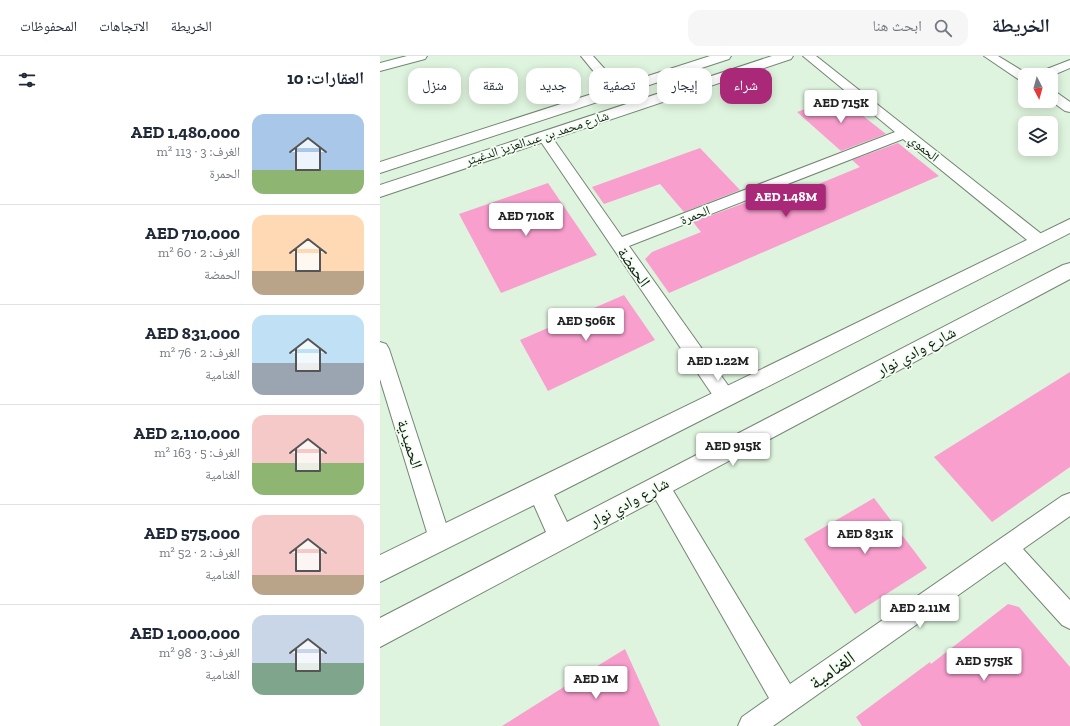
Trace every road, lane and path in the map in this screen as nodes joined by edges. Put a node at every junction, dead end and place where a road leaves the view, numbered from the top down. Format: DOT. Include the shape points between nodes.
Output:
graph roads {
  1 [pos="422,56"];
  2 [pos="587,56"];
  3 [pos="724,56"];
  4 [pos="786,56"];
  5 [pos="809,56"];
  6 [pos="990,56"];
  7 [pos="1070,64"];
  8 [pos="380,68"];
  9 [pos="597,68"];
  10 [pos="1058,69"];
  11 [pos="1018,74"];
  12 [pos="649,81"];
  13 [pos="1058,100"];
  14 [pos="589,101"];
  15 [pos="1070,108"];
  16 [pos="905,133"];
  17 [pos="544,136"];
  18 [pos="380,168"];
  19 [pos="380,190"];
  20 [pos="1070,225"];
  21 [pos="1038,240"];
  22 [pos="619,244"];
  23 [pos="1070,270"];
  24 [pos="380,349"];
  25 [pos="725,397"];
  26 [pos="659,486"];
  27 [pos="539,490"];
  28 [pos="1070,503"];
  29 [pos="561,538"];
  30 [pos="440,539"];
  31 [pos="1006,547"];
  32 [pos="380,569"];
  33 [pos="1070,617"];
  34 [pos="380,633"];
  35 [pos="786,702"];
  36 [pos="751,726"];
  1 -- 8 [label="street"];
  2 -- 9 [label="street"];
  3 -- 12 [label="street, شارع محمد بن عبدالعزيز الدغيثر"];
  4 -- 17 [label="street, شارع محمد بن عبدالعزيز الدغيثر"];
  5 -- 16 [label="street, الحموي"];
  6 -- 11 [label="street"];
  7 -- 10 [label="street"];
  13 -- 15 [label="street"];
  14 -- 18 [label="street, شارع محمد بن عبدالعزيز الدغيثر"];
  16 -- 21 [label="street, الحموي"];
  16 -- 22 [label="street, الحمرة"];
  17 -- 19 [label="street, شارع محمد بن عبدالعزيز الدغيثر"];
  17 -- 22 [label="street, الحمضة"];
  20 -- 21 [label="street"];
  21 -- 25 [label="street"];
  22 -- 25 [label="street, الحمضة"];
  23 -- 26 [label="street, شارع وادي نوار"];
  24 -- 30 [label="street, الحميدية"];
  25 -- 27 [label="street"];
  26 -- 29 [label="street, شارع وادي نوار"];
  26 -- 35 [label="street"];
  27 -- 29 [label="street"];
  27 -- 30 [label="street"];
  28 -- 31 [label="street, الغنامية"];
  29 -- 34 [label="street, شارع وادي نوار"];
  30 -- 32 [label="street"];
  31 -- 33 [label="street"];
  31 -- 35 [label="street, الغنامية"];
  35 -- 36 [label="street, الغنامية"];
}
